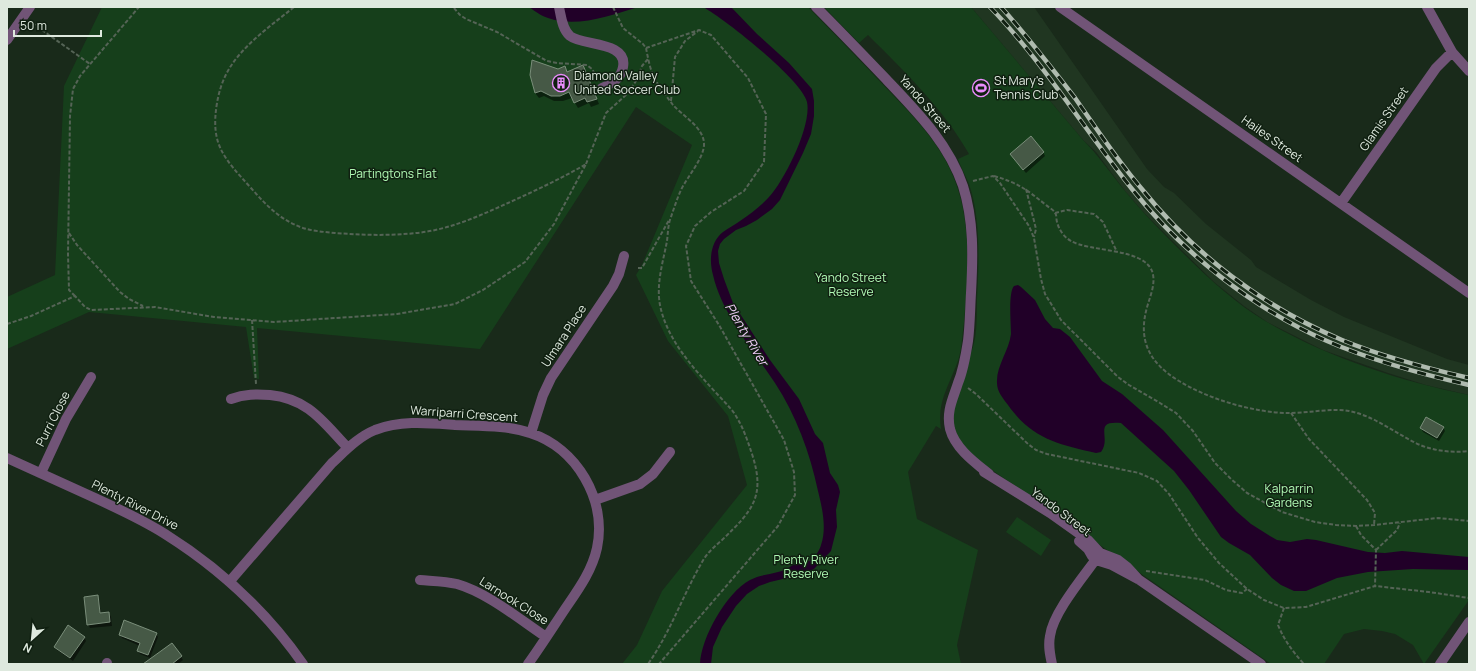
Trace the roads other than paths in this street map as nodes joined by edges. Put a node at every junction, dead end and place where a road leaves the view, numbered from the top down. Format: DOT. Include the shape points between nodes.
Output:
graph roads {
  1 [pos="30,7"];
  2 [pos="559,7"];
  3 [pos="816,7"];
  4 [pos="1060,7"];
  5 [pos="1426,7"];
  6 [pos="7,40"];
  7 [pos="1452,52"];
  8 [pos="1469,70"];
  9 [pos="602,88"];
  10 [pos="1341,203"];
  11 [pos="624,256"];
  12 [pos="1469,293"];
  13 [pos="963,360"];
  14 [pos="91,377"];
  15 [pos="231,399"];
  16 [pos="531,433"];
  17 [pos="348,448"];
  18 [pos="670,452"];
  19 [pos="7,458"];
  20 [pos="41,474"];
  21 [pos="989,474"];
  22 [pos="595,500"];
  23 [pos="1098,557"];
  24 [pos="420,580"];
  25 [pos="230,581"];
  26 [pos="1469,622"];
  27 [pos="546,637"];
  28 [pos="303,664"];
  29 [pos="528,664"];
  30 [pos="1052,664"];
  31 [pos="1261,664"];
  32 [pos="1440,664"];
  1 -- 6 [label="street"];
  2 -- 9 [label="street" via="567,33 575,39 603,45 619,54 622,59 620,75"];
  3 -- 13 [label="street, Yando Street" via="931,128 942,142 962,184 973,239 970,324"];
  4 -- 10 [label="street, Hailes Street"];
  5 -- 7 [label="street"];
  7 -- 8 [label="street"];
  7 -- 10 [label="street, Glamis Street" via="1436,68"];
  10 -- 12 [label="street, Hailes Street"];
  11 -- 16 [label="street, Ulmara Place" via="613,286 551,378"];
  13 -- 21 [label="street, Yando Street" via="948,419 952,434 961,448"];
  13 -- 21 [label="street, Yando Street" via="943,407 944,430 958,455"];
  14 -- 20 [label="street, Purri Close" via="66,419"];
  15 -- 17 [label="street" via="257,394 299,402 318,416"];
  16 -- 17 [label="street, Warriparri Crescent" via="510,428 414,422 372,431"];
  16 -- 22 [label="street, Warriparri Crescent" via="549,441 572,460 591,487"];
  17 -- 25 [label="street, Warriparri Crescent" via="332,463"];
  18 -- 22 [label="street" via="653,474 640,484"];
  19 -- 20 [label="street, Plenty River Drive"];
  20 -- 25 [label="street, Plenty River Drive" via="164,533"];
  21 -- 23 [label="street, Yando Street"];
  22 -- 27 [label="street, Warriparri Crescent" via="599,531 593,561 582,584"];
  23 -- 30 [label="street" via="1062,607 1053,625 1049,646"];
  23 -- 31 [label="street" via="1138,579"];
  24 -- 27 [label="street, Larnook Close" via="456,584 470,589"];
  25 -- 28 [label="street, Plenty River Drive" via="277,630"];
  26 -- 32 [label="street"];
  27 -- 29 [label="street, Warriparri Crescent"];
}
